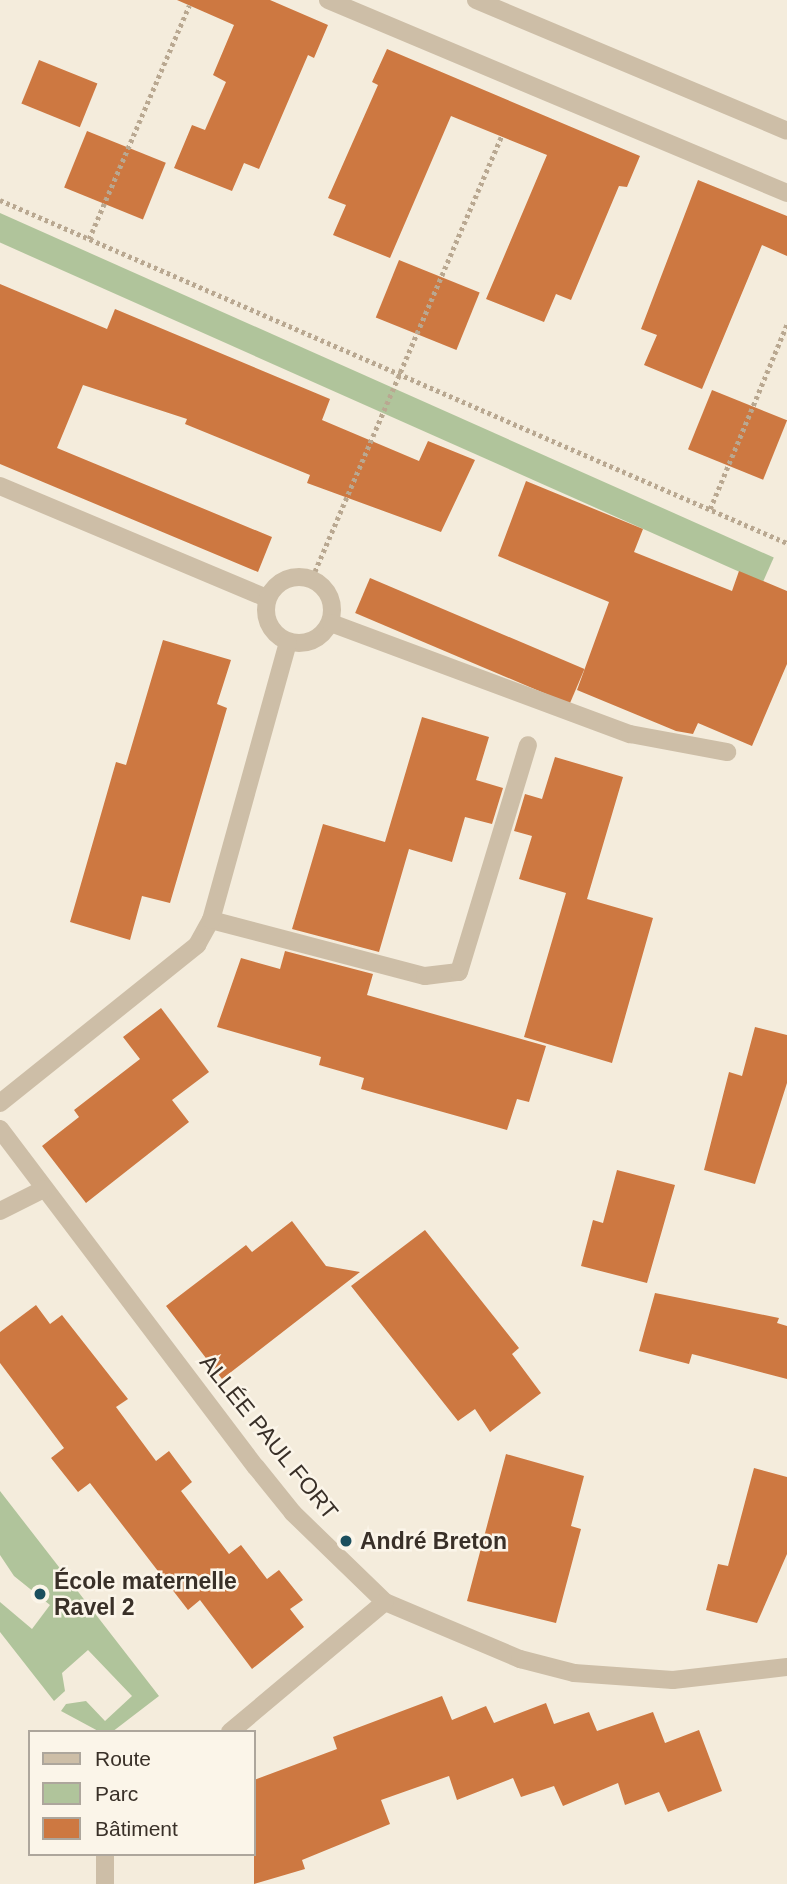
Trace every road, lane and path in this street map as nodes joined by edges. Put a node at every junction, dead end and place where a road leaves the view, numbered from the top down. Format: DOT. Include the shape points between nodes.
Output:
graph roads {
  1 [pos="328,0"];
  2 [pos="476,0"];
  3 [pos="189,6"];
  4 [pos="787,131"];
  5 [pos="501,136"];
  6 [pos="787,193"];
  7 [pos="0,200"];
  8 [pos="89,239"];
  9 [pos="787,324"];
  10 [pos="399,373"];
  11 [pos="0,486"];
  12 [pos="710,509"];
  13 [pos="787,543"];
  14 [pos="312,578"];
  15 [pos="267,598"];
  16 [pos="331,622"];
  17 [pos="288,642"];
  18 [pos="528,745"];
  19 [pos="727,752"];
  20 [pos="211,920"];
  21 [pos="0,1103"];
  22 [pos="0,1129"];
  23 [pos="44,1189"];
  24 [pos="0,1211"];
  25 [pos="385,1602"];
  26 [pos="787,1667"];
  27 [pos="232,1730"];
  28 [pos="105,1856"];
  29 [pos="105,1884"];
  1 -- 6 [label="street"];
  2 -- 4 [label="street"];
  3 -- 8 [label="path"];
  5 -- 10 [label="path"];
  7 -- 8 [label="path"];
  8 -- 10 [label="path"];
  9 -- 12 [label="path"];
  10 -- 12 [label="path"];
  10 -- 14 [label="path"];
  11 -- 15 [label="street"];
  12 -- 13 [label="path"];
  14 -- 15 [label="street" via="279,583"];
  14 -- 16 [label="street" via="327,590"];
  15 -- 17 [label="street" via="265,613 274,632"];
  16 -- 17 [label="street" via="321,636 304,644"];
  16 -- 19 [label="street" via="630,734"];
  17 -- 20 [label="street"];
  18 -- 20 [label="street" via="459,972 425,976"];
  20 -- 21 [label="street" via="197,945"];
  22 -- 23 [label="street, ALLÉE PAUL FORT"];
  23 -- 24 [label="street"];
  23 -- 25 [label="street, ALLÉE PAUL FORT" via="286,1504"];
  25 -- 26 [label="street, ALLÉE PAUL FORT" via="520,1659 574,1673 673,1680"];
  25 -- 27 [label="street"];
  28 -- 29 [label="street"];
}
